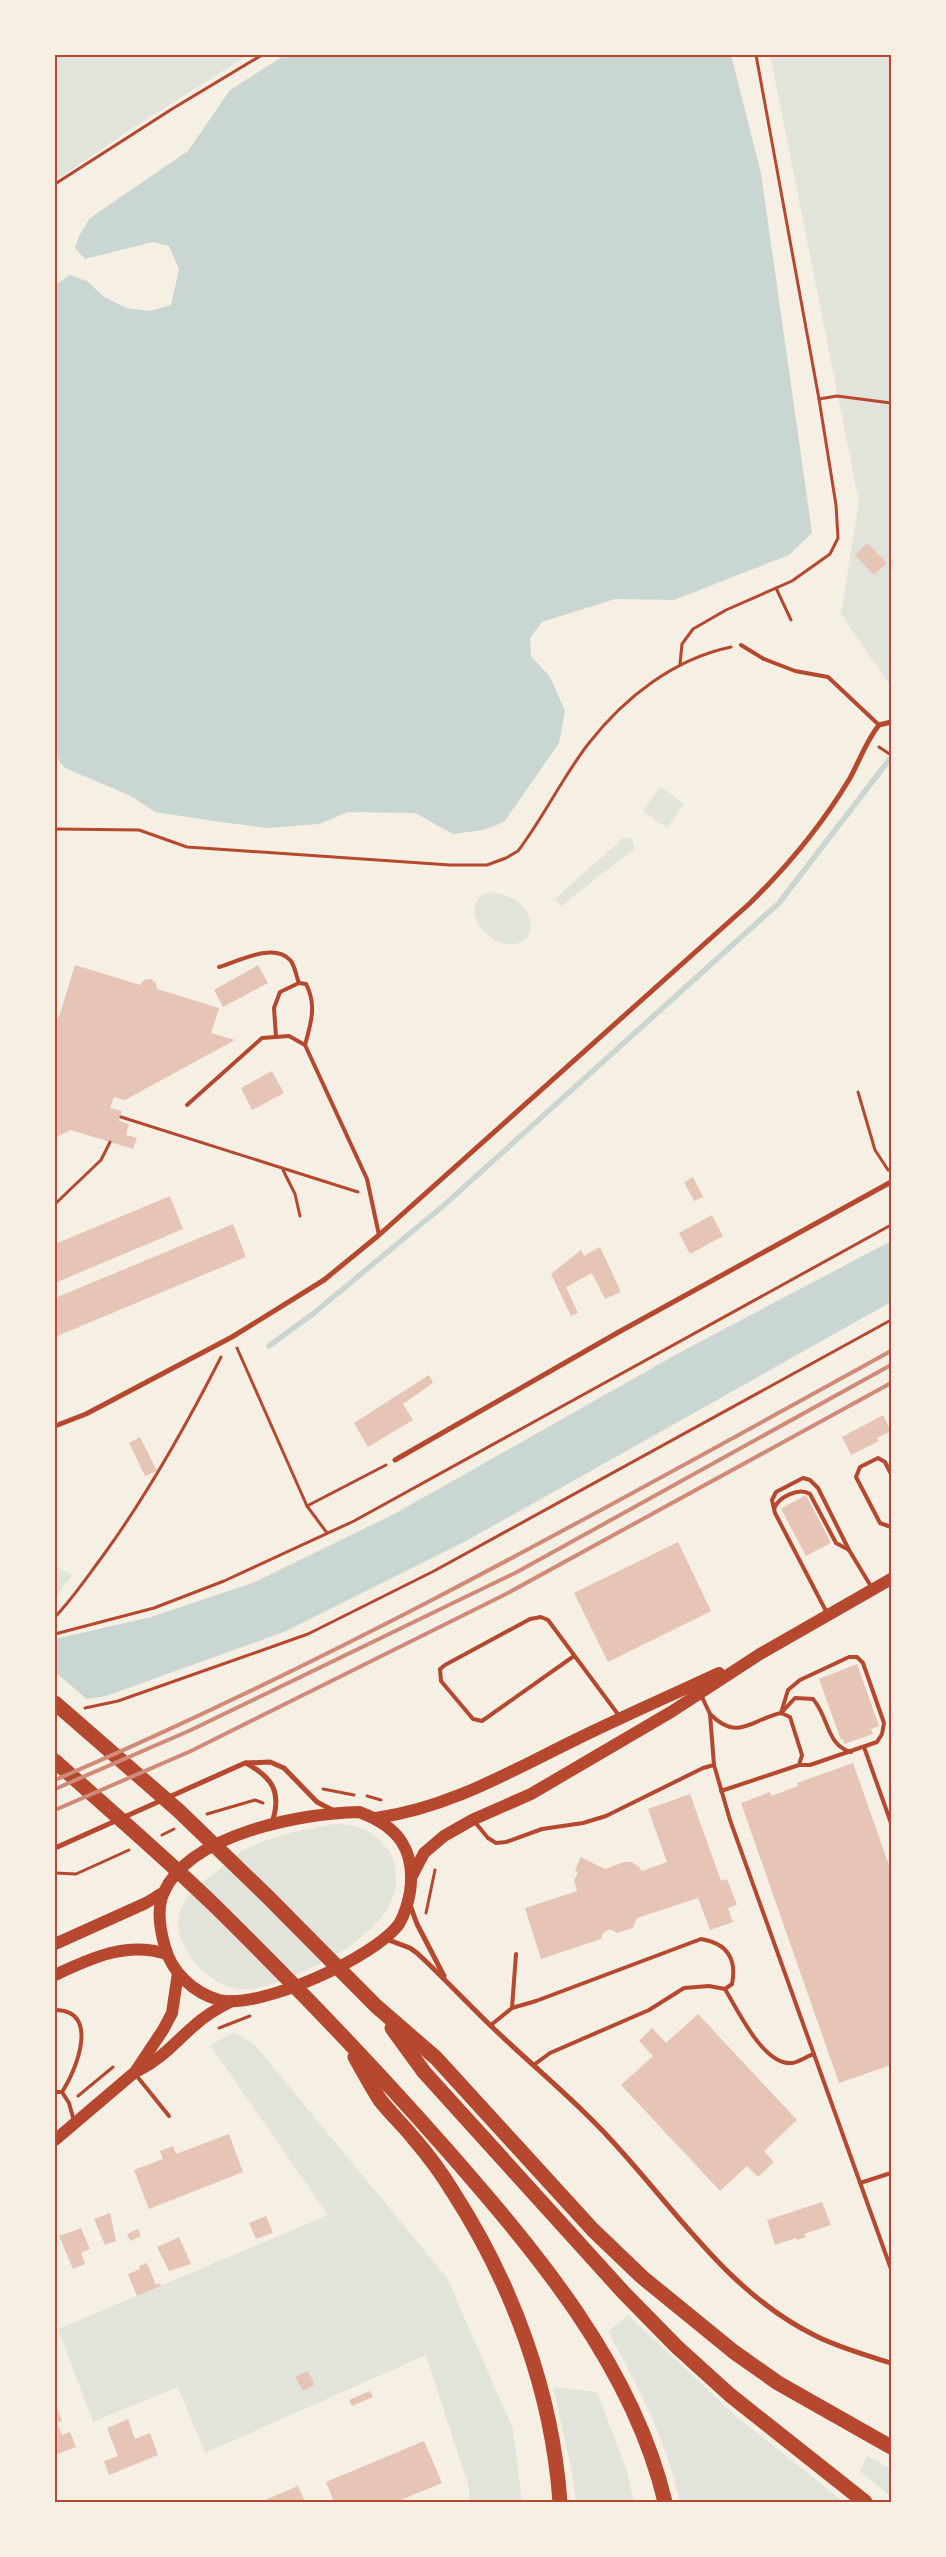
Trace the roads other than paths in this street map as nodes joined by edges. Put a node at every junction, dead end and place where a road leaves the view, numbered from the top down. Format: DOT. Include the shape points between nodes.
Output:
graph roads {
  1 [pos="741,645"];
  2 [pos="891,722"];
  3 [pos="879,724"];
  4 [pos="219,967"];
  5 [pos="298,983"];
  6 [pos="276,1037"];
  7 [pos="305,1044"];
  8 [pos="186,1105"];
  9 [pos="891,1182"];
  10 [pos="379,1235"];
  11 [pos="55,1426"];
  12 [pos="395,1460"];
  13 [pos="891,1474"];
  14 [pos="774,1510"];
  15 [pos="891,1526"];
  16 [pos="849,1550"];
  17 [pos="891,1579"];
  18 [pos="873,1590"];
  19 [pos="828,1616"];
  20 [pos="760,1654"];
  21 [pos="574,1656"];
  22 [pos="700,1693"];
  23 [pos="55,1703"];
  24 [pos="781,1713"];
  25 [pos="710,1714"];
  26 [pos="621,1718"];
  27 [pos="864,1747"];
  28 [pos="851,1752"];
  29 [pos="55,1761"];
  30 [pos="245,1763"];
  31 [pos="799,1764"];
  32 [pos="714,1765"];
  33 [pos="721,1791"];
  34 [pos="336,1813"];
  35 [pos="376,1818"];
  36 [pos="472,1820"];
  37 [pos="891,1823"];
  38 [pos="272,1825"];
  39 [pos="55,1848"];
  40 [pos="412,1876"];
  41 [pos="164,1892"];
  42 [pos="408,1899"];
  43 [pos="384,1939"];
  44 [pos="55,1944"];
  45 [pos="167,1954"];
  46 [pos="516,1954"];
  47 [pos="55,1974"];
  48 [pos="178,1974"];
  49 [pos="447,1981"];
  50 [pos="725,1990"];
  51 [pos="232,2001"];
  52 [pos="376,2006"];
  53 [pos="512,2008"];
  54 [pos="55,2010"];
  55 [pos="491,2025"];
  56 [pos="336,2028"];
  57 [pos="814,2054"];
  58 [pos="535,2064"];
  59 [pos="134,2072"];
  60 [pos="55,2092"];
  61 [pos="62,2092"];
  62 [pos="169,2116"];
  63 [pos="74,2123"];
  64 [pos="55,2140"];
  65 [pos="891,2173"];
  66 [pos="860,2183"];
  67 [pos="891,2269"];
  68 [pos="891,2364"];
  69 [pos="891,2447"];
  70 [pos="560,2502"];
  71 [pos="665,2502"];
  72 [pos="865,2502"];
  1 -- 3 [label="lane" via="764,659 795,671 828,677"];
  2 -- 3 [label="street"];
  3 -- 10 [label="street" via="826,814 785,868 750,904"];
  4 -- 5 [label="lane" via="271,952 282,954 292,962"];
  5 -- 6 [label="lane" via="280,992 274,1008"];
  5 -- 7 [label="lane" via="306,984 313,996 313,1016"];
  6 -- 7 [label="lane" via="289,1036"];
  6 -- 8 [label="lane" via="262,1038"];
  7 -- 10 [label="lane" via="367,1179"];
  9 -- 12 [label="street"];
  10 -- 11 [label="street" via="324,1280 232,1337 86,1414"];
  13 -- 15 [label="lane" via="885,1462 878,1458 860,1467 856,1477 880,1523"];
  14 -- 16 [label="lane" via="779,1500 806,1491 836,1543"];
  14 -- 16 [label="lane" via="772,1500 776,1492 802,1478 810,1480 818,1488"];
  14 -- 19 [label="lane"];
  16 -- 18 [label="lane"];
  17 -- 18 [label="main road"];
  18 -- 19 [label="main road"];
  19 -- 20 [label="main road"];
  20 -- 22 [label="main road"];
  20 -- 26 [label="main road"];
  21 -- 21 [label="lane" via="548,1620 536,1617 445,1665 440,1670 441,1681 473,1719 482,1721"];
  21 -- 26 [label="lane"];
  22 -- 25 [label="lane"];
  22 -- 36 [label="main road" via="531,1794"];
  23 -- 52 [label="highway" via="178,1811"];
  24 -- 25 [label="lane" via="737,1729 721,1725"];
  24 -- 27 [label="lane" via="788,1690 800,1680 849,1657 857,1657 863,1663 884,1723 878,1742"];
  24 -- 28 [label="lane" via="795,1698 813,1699 820,1706 833,1742"];
  24 -- 31 [label="lane" via="790,1717 802,1755"];
  25 -- 32 [label="lane"];
  26 -- 35 [label="main road" via="494,1782 425,1808"];
  27 -- 28 [label="lane"];
  27 -- 37 [label="lane"];
  28 -- 31 [label="lane" via="810,1765"];
  29 -- 56 [label="highway" via="216,1907"];
  30 -- 34 [label="street" via="270,1762 284,1768 317,1802"];
  30 -- 38 [label="street" via="271,1781 277,1800"];
  30 -- 39 [label="street"];
  31 -- 33 [label="lane"];
  32 -- 33 [label="lane"];
  32 -- 36 [label="lane" via="606,1816 542,1829 506,1842 496,1843 488,1838"];
  33 -- 57 [label="lane"];
  34 -- 35 [label="main road" via="359,1812"];
  34 -- 38 [label="main road"];
  35 -- 40 [label="main road" via="393,1830 404,1844"];
  36 -- 40 [label="main road" via="436,1841 424,1853"];
  38 -- 41 [label="main road" via="215,1843 192,1858"];
  40 -- 42 [label="main road"];
  41 -- 44 [label="main road"];
  41 -- 45 [label="main road" via="159,1915"];
  42 -- 43 [label="main road" via="398,1925"];
  42 -- 49 [label="street"];
  43 -- 49 [label="street" via="410,1948"];
  43 -- 51 [label="main road" via="295,1987 262,1998"];
  45 -- 47 [label="main road" via="150,1948 129,1949 96,1956"];
  45 -- 48 [label="main road"];
  46 -- 53 [label="lane"];
  48 -- 51 [label="main road" via="204,1994"];
  48 -- 59 [label="main road" via="172,2013"];
  49 -- 55 [label="street"];
  50 -- 53 [label="lane" via="732,1984 735,1969 728,1952 714,1941 701,1939"];
  50 -- 57 [label="lane" via="754,2038 775,2060 793,2063"];
  50 -- 58 [label="lane" via="709,1986 684,1988 649,2010 550,2053"];
  51 -- 59 [label="main road" via="211,2012 172,2048"];
  52 -- 69 [label="highway" via="436,2058 592,2230 642,2277 734,2352 778,2383"];
  52 -- 72 [label="highway" via="424,2072 624,2294 730,2395"];
  53 -- 55 [label="lane"];
  54 -- 61 [label="lane" via="65,2010 77,2019 82,2035 74,2074"];
  55 -- 58 [label="street"];
  56 -- 70 [label="highway" via="380,2100 417,2142 453,2191 503,2280 521,2324 541,2391"];
  56 -- 71 [label="highway" via="484,2192 579,2316 629,2404"];
  57 -- 66 [label="lane"];
  58 -- 68 [label="street" via="599,2126 688,2231 731,2275 779,2314 817,2336"];
  59 -- 62 [label="lane"];
  59 -- 63 [label="main road"];
  60 -- 61 [label="lane"];
  61 -- 63 [label="lane" via="69,2103"];
  63 -- 64 [label="main road"];
  65 -- 66 [label="lane"];
  66 -- 67 [label="lane"];
}
